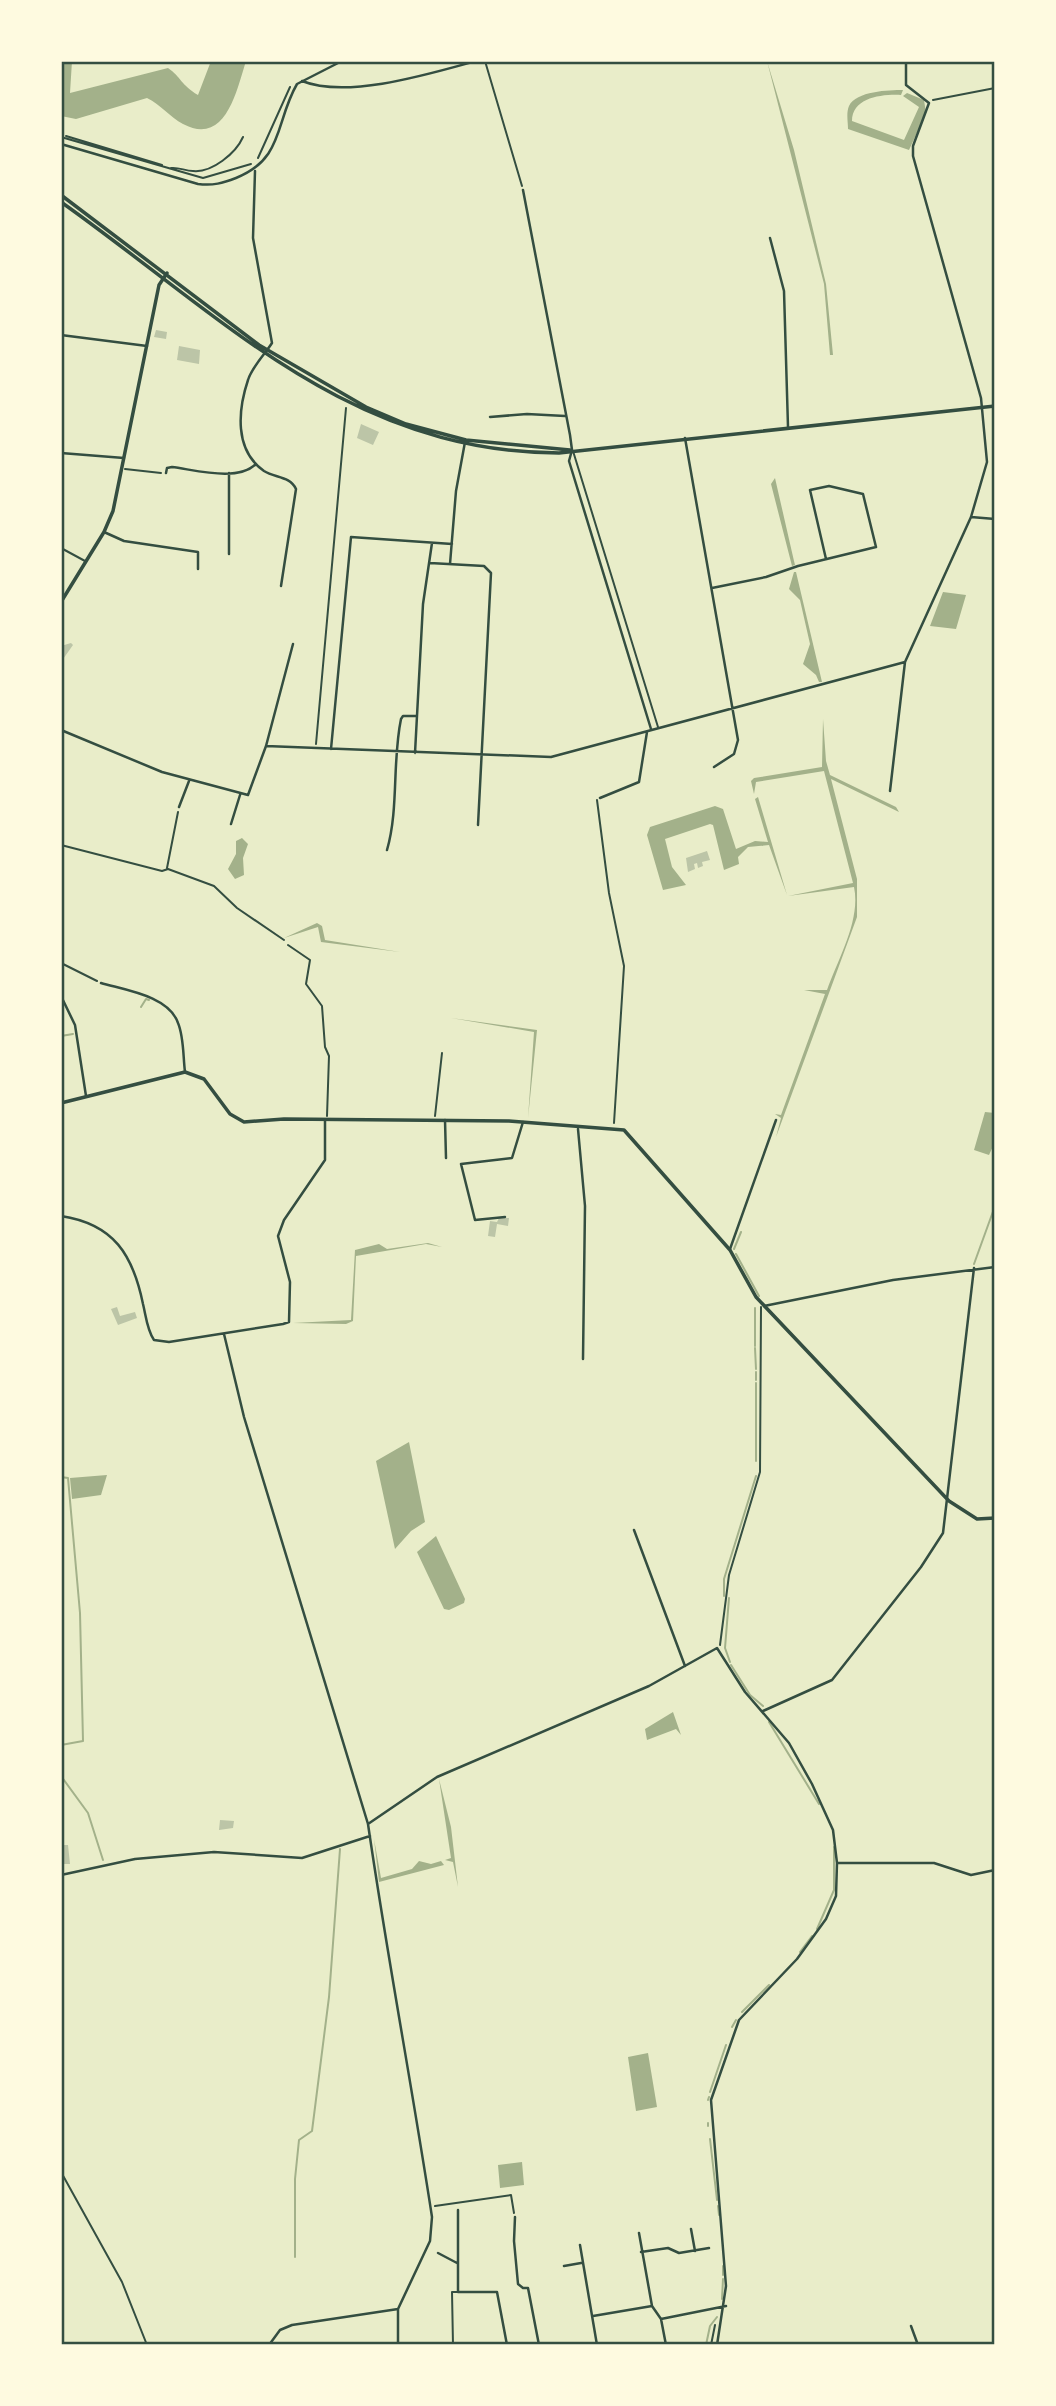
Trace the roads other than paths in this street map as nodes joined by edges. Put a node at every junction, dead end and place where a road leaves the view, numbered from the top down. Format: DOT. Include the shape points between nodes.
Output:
graph roads {
  1 [pos="342,61"];
  2 [pos="476,61"];
  3 [pos="906,61"];
  4 [pos="302,81"];
  5 [pos="61,144"];
  6 [pos="255,171"];
  7 [pos="523,190"];
  8 [pos="61,195"];
  9 [pos="61,202"];
  10 [pos="770,238"];
  11 [pos="166,275"];
  12 [pos="61,335"];
  13 [pos="147,346"];
  14 [pos="266,352"];
  15 [pos="995,406"];
  16 [pos="982,407"];
  17 [pos="565,415"];
  18 [pos="490,417"];
  19 [pos="788,428"];
  20 [pos="684,438"];
  21 [pos="465,443"];
  22 [pos="572,450"];
  23 [pos="61,453"];
  24 [pos="124,458"];
  25 [pos="256,464"];
  26 [pos="166,473"];
  27 [pos="229,473"];
  28 [pos="971,517"];
  29 [pos="995,519"];
  30 [pos="104,532"];
  31 [pos="432,542"];
  32 [pos="452,544"];
  33 [pos="61,548"];
  34 [pos="229,554"];
  35 [pos="826,559"];
  36 [pos="86,562"];
  37 [pos="430,563"];
  38 [pos="450,564"];
  39 [pos="198,569"];
  40 [pos="281,586"];
  41 [pos="712,588"];
  42 [pos="61,602"];
  43 [pos="293,644"];
  44 [pos="905,662"];
  45 [pos="733,708"];
  46 [pos="417,716"];
  47 [pos="659,727"];
  48 [pos="652,729"];
  49 [pos="61,730"];
  50 [pos="647,732"];
  51 [pos="266,746"];
  52 [pos="331,749"];
  53 [pos="395,752"];
  54 [pos="415,753"];
  55 [pos="482,756"];
  56 [pos="714,767"];
  57 [pos="189,781"];
  58 [pos="890,791"];
  59 [pos="240,795"];
  60 [pos="600,798"];
  61 [pos="179,807"];
  62 [pos="232,824"];
  63 [pos="478,825"];
  64 [pos="387,850"];
  65 [pos="102,983"];
  66 [pos="61,996"];
  67 [pos="185,1073"];
  68 [pos="86,1096"];
  69 [pos="61,1102"];
  70 [pos="326,1119"];
  71 [pos="776,1120"];
  72 [pos="446,1121"];
  73 [pos="523,1122"];
  74 [pos="578,1129"];
  75 [pos="446,1158"];
  76 [pos="61,1216"];
  77 [pos="505,1217"];
  78 [pos="730,1250"];
  79 [pos="995,1267"];
  80 [pos="974,1268"];
  81 [pos="764,1306"];
  82 [pos="224,1334"];
  83 [pos="583,1359"];
  84 [pos="949,1501"];
  85 [pos="995,1518"];
  86 [pos="634,1530"];
  87 [pos="685,1666"];
  88 [pos="763,1711"];
  89 [pos="368,1824"];
  90 [pos="370,1836"];
  91 [pos="837,1863"];
  92 [pos="995,1870"];
  93 [pos="61,1875"];
  94 [pos="458,2210"];
  95 [pos="515,2217"];
  96 [pos="691,2229"];
  97 [pos="639,2233"];
  98 [pos="580,2245"];
  99 [pos="709,2248"];
  100 [pos="695,2251"];
  101 [pos="642,2252"];
  102 [pos="438,2253"];
  103 [pos="582,2262"];
  104 [pos="457,2263"];
  105 [pos="564,2266"];
  106 [pos="458,2292"];
  107 [pos="652,2306"];
  108 [pos="726,2306"];
  109 [pos="398,2309"];
  110 [pos="593,2316"];
  111 [pos="661,2319"];
  112 [pos="911,2326"];
  113 [pos="269,2345"];
  114 [pos="398,2345"];
  115 [pos="453,2345"];
  116 [pos="507,2345"];
  117 [pos="539,2345"];
  118 [pos="597,2345"];
  119 [pos="666,2345"];
  120 [pos="717,2345"];
  121 [pos="918,2345"];
  1 -- 4 [label="street"];
  2 -- 4 [label="street" via="363,87 332,88"];
  3 -- 16 [label="street" via="906,85 928,101 929,108 913,156"];
  4 -- 6 [label="street" via="294,90 270,151"];
  5 -- 6 [label="street" via="198,184 221,183"];
  6 -- 14 [label="street" via="252,228 272,343"];
  7 -- 17 [label="street"];
  8 -- 11 [label="street"];
  9 -- 11 [label="street"];
  10 -- 19 [label="street" via="784,291"];
  11 -- 13 [label="street" via="159,285"];
  11 -- 14 [label="street"];
  12 -- 13 [label="street"];
  13 -- 24 [label="street"];
  14 -- 21 [label="street" via="383,415"];
  14 -- 21 [label="street" via="349,403 404,428"];
  14 -- 25 [label="street" via="248,378 240,422 242,441"];
  15 -- 16 [label="street"];
  16 -- 19 [label="street"];
  16 -- 28 [label="street" via="987,462"];
  17 -- 18 [label="street"];
  17 -- 22 [label="street"];
  19 -- 20 [label="street"];
  20 -- 22 [label="street"];
  20 -- 41 [label="street"];
  21 -- 22 [label="street"];
  21 -- 32 [label="street"];
  22 -- 47 [label="street"];
  22 -- 48 [label="street" via="569,461"];
  23 -- 24 [label="street"];
  24 -- 30 [label="street"];
  25 -- 27 [label="street" via="250,471"];
  25 -- 40 [label="street" via="290,481 296,489"];
  26 -- 27 [label="street" via="172,467"];
  27 -- 34 [label="street"];
  28 -- 29 [label="street"];
  28 -- 44 [label="street"];
  30 -- 36 [label="street"];
  30 -- 39 [label="street" via="134,543 198,552"];
  31 -- 32 [label="street"];
  31 -- 37 [label="street"];
  31 -- 52 [label="street" via="357,535 350,540"];
  32 -- 38 [label="street"];
  33 -- 36 [label="street"];
  35 -- 35 [label="street" via="876,547 863,494 829,486 810,490"];
  35 -- 41 [label="street"];
  36 -- 42 [label="street"];
  37 -- 38 [label="street"];
  37 -- 46 [label="street" via="423,604"];
  38 -- 55 [label="street" via="484,566 491,573"];
  41 -- 45 [label="street"];
  43 -- 51 [label="street"];
  44 -- 45 [label="street"];
  44 -- 58 [label="street"];
  45 -- 47 [label="street"];
  45 -- 56 [label="street" via="737,749"];
  46 -- 53 [label="street" via="401,717"];
  46 -- 54 [label="street"];
  47 -- 48 [label="street"];
  48 -- 50 [label="street"];
  49 -- 57 [label="street"];
  50 -- 55 [label="street" via="540,758"];
  50 -- 60 [label="street" via="639,782"];
  51 -- 52 [label="street"];
  51 -- 59 [label="street" via="251,792"];
  52 -- 53 [label="street"];
  53 -- 54 [label="street"];
  53 -- 64 [label="street"];
  54 -- 55 [label="street"];
  55 -- 63 [label="street"];
  57 -- 59 [label="street"];
  57 -- 61 [label="street"];
  59 -- 62 [label="street"];
  65 -- 67 [label="street" via="147,996 175,1017"];
  66 -- 68 [label="street" via="75,1025"];
  67 -- 68 [label="street"];
  67 -- 70 [label="street" via="204,1079 230,1114 244,1122"];
  68 -- 69 [label="street"];
  70 -- 72 [label="street"];
  70 -- 82 [label="street" via="325,1160 278,1236 290,1282 289,1322"];
  71 -- 78 [label="street"];
  72 -- 73 [label="street"];
  72 -- 75 [label="street"];
  73 -- 74 [label="street"];
  73 -- 77 [label="street" via="512,1158 461,1164 475,1220"];
  74 -- 78 [label="street" via="624,1130"];
  74 -- 83 [label="street" via="585,1214"];
  76 -- 82 [label="street" via="91,1222 130,1259 153,1340"];
  78 -- 81 [label="street"];
  79 -- 80 [label="street"];
  80 -- 81 [label="street"];
  80 -- 84 [label="street"];
  81 -- 84 [label="street"];
  82 -- 89 [label="street" via="244,1418"];
  84 -- 85 [label="street" via="977,1519"];
  84 -- 88 [label="street" via="937,1546 832,1680"];
  86 -- 87 [label="street"];
  87 -- 88 [label="street" via="717,1648"];
  87 -- 89 [label="street" via="649,1686 437,1777"];
  88 -- 91 [label="street" via="789,1743 823,1805 836,1842"];
  89 -- 90 [label="street"];
  90 -- 93 [label="street" via="302,1858 214,1852 135,1859"];
  90 -- 109 [label="street" via="374,1884 433,2227"];
  91 -- 92 [label="street" via="934,1863 971,1875"];
  91 -- 108 [label="street" via="836,1896 826,1919 797,1959 739,2020 711,2100"];
  94 -- 104 [label="street"];
  95 -- 117 [label="street" via="518,2284 528,2288"];
  96 -- 100 [label="street"];
  97 -- 101 [label="street"];
  98 -- 103 [label="street"];
  99 -- 100 [label="street"];
  100 -- 101 [label="street" via="679,2253 668,2248"];
  101 -- 107 [label="street"];
  102 -- 104 [label="street"];
  103 -- 105 [label="street"];
  103 -- 110 [label="street"];
  104 -- 106 [label="street"];
  106 -- 115 [label="street" via="452,2292"];
  106 -- 116 [label="street" via="497,2292"];
  107 -- 110 [label="street"];
  107 -- 111 [label="street"];
  108 -- 111 [label="street"];
  108 -- 120 [label="street"];
  109 -- 113 [label="street" via="292,2325 280,2330"];
  109 -- 114 [label="street"];
  110 -- 118 [label="street"];
  111 -- 119 [label="street"];
  112 -- 121 [label="street"];
}
